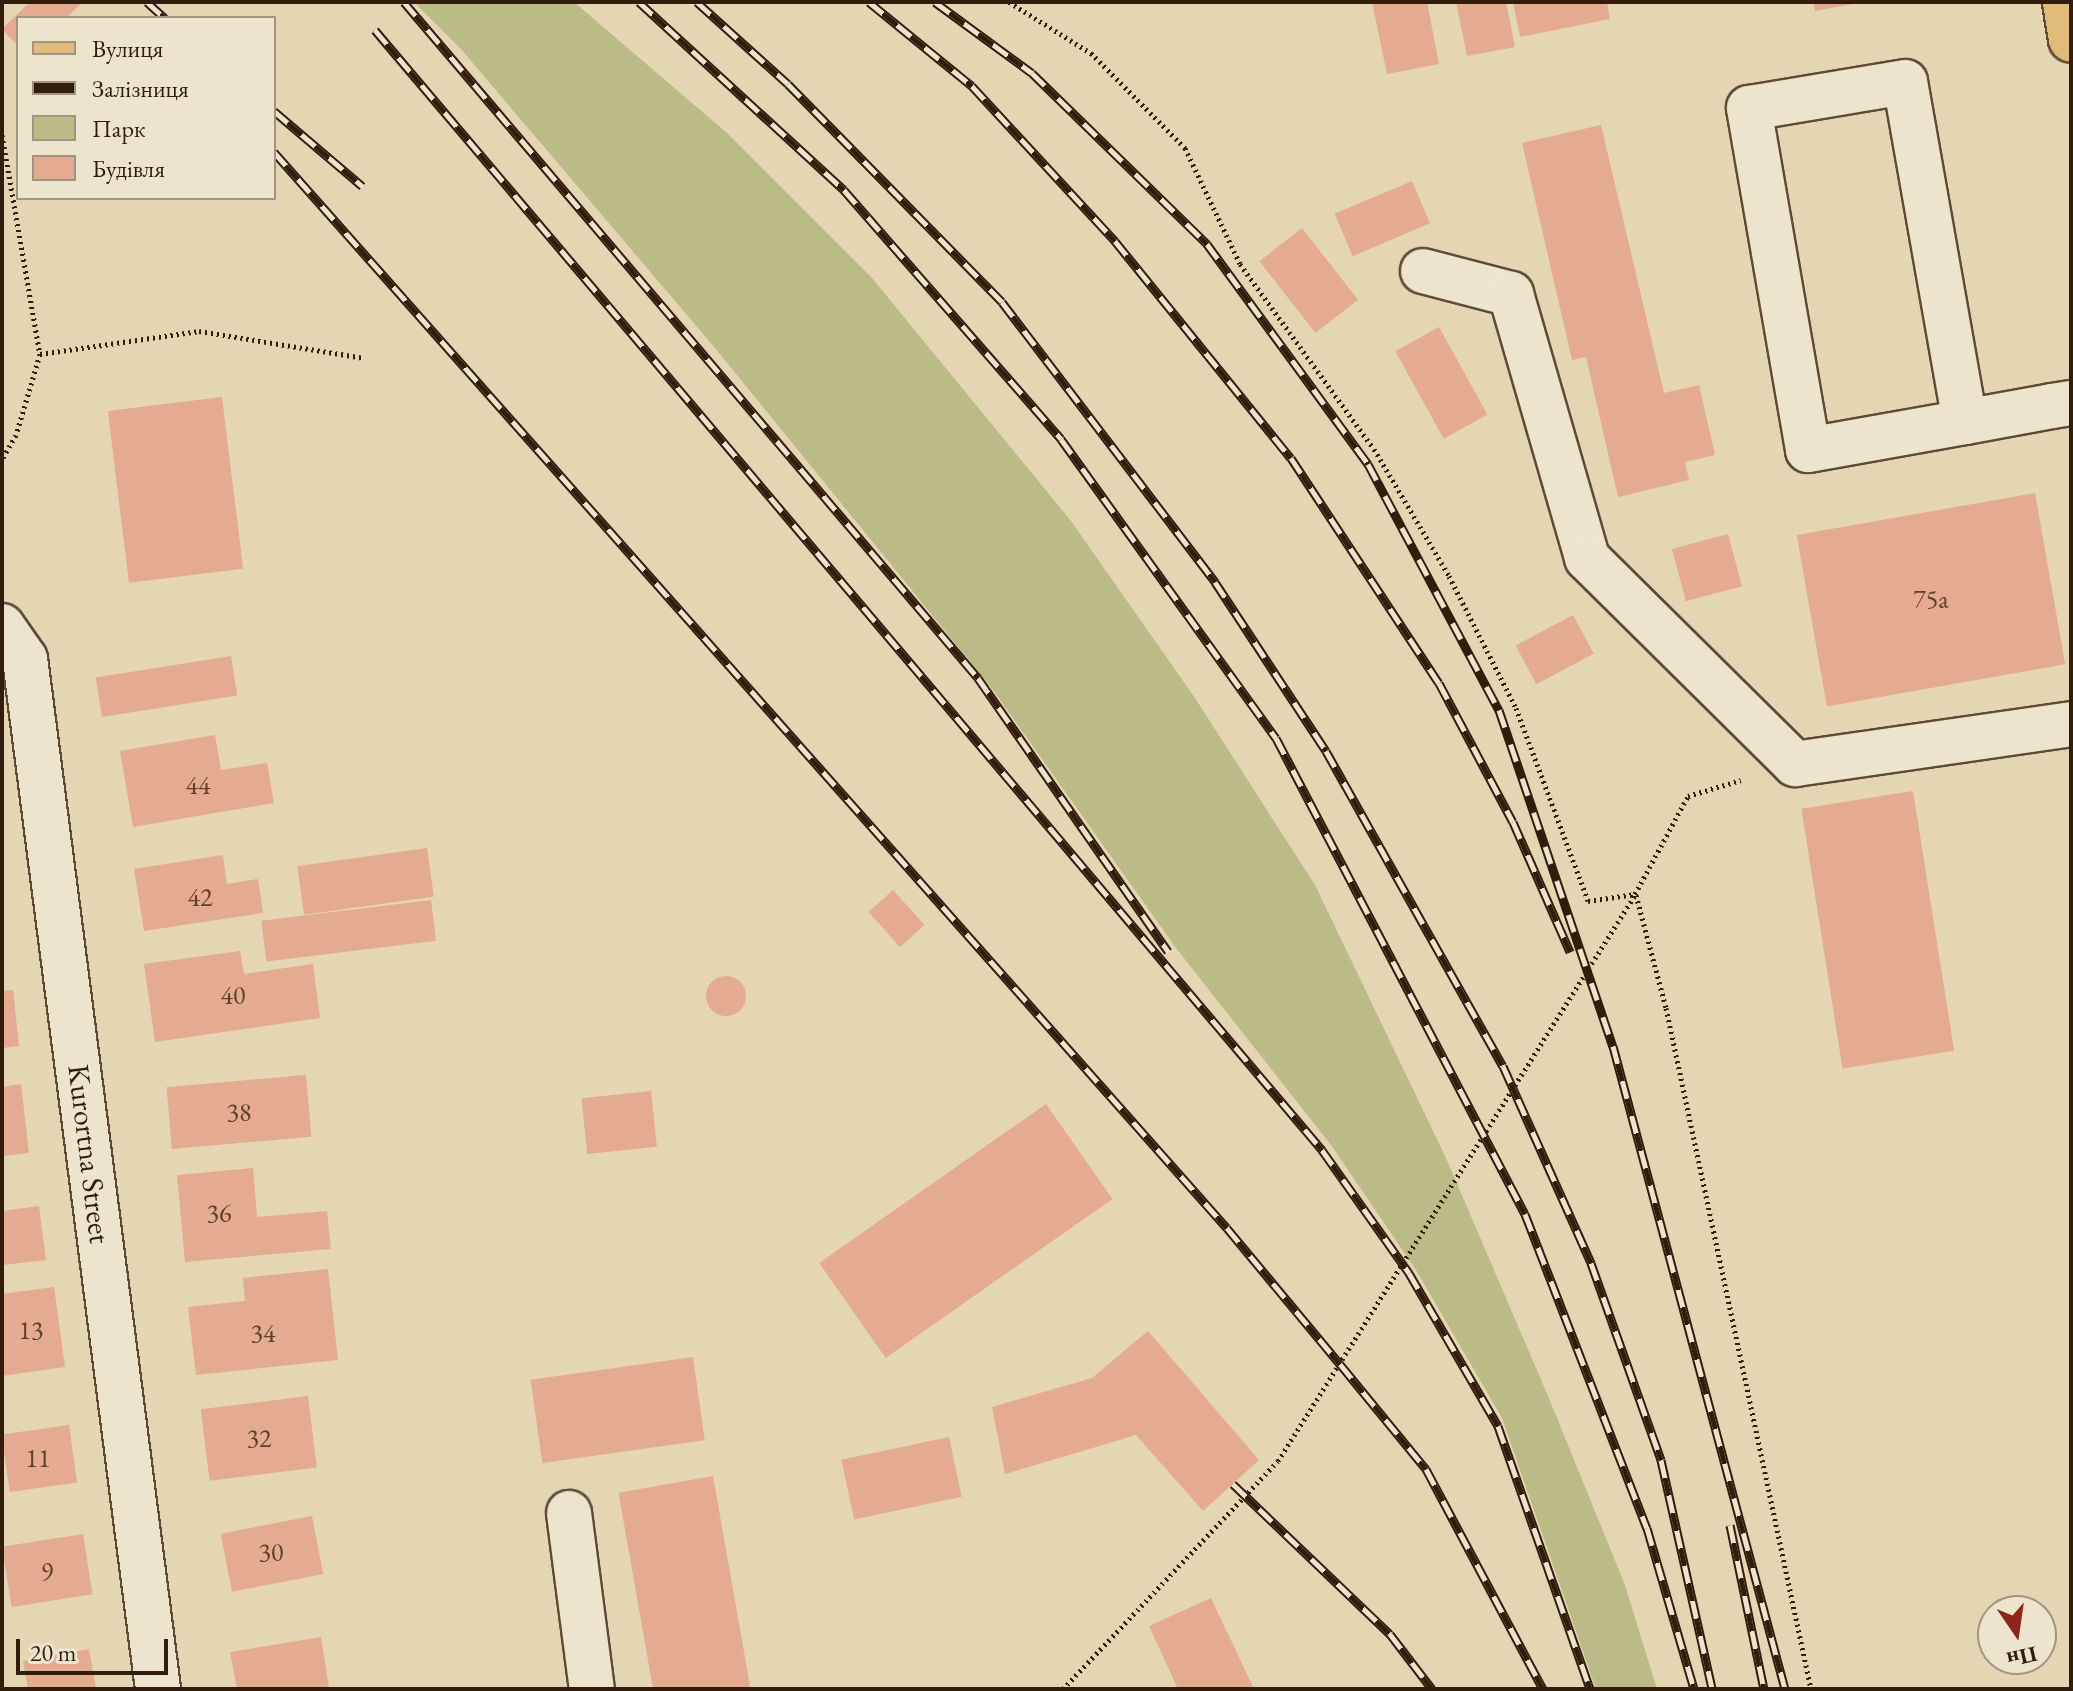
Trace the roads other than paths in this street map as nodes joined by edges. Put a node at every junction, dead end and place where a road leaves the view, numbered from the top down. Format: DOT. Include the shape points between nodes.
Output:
graph roads {
  1 [pos="2065,2"];
  2 [pos="2071,40"];
  3 [pos="1423,271"];
  4 [pos="2071,403"];
  5 [pos="1965,422"];
  6 [pos="2,626"];
  7 [pos="2071,724"];
  8 [pos="569,1513"];
  9 [pos="158,1689"];
  10 [pos="592,1689"];
  1 -- 2 [label="main road"];
  3 -- 7 [label="street" via="1511,294 1587,558 1795,764"];
  4 -- 5 [label="street"];
  5 -- 5 [label="street" via="1905,82 1749,108 1808,450"];
  6 -- 9 [label="street, Kurortna Street" via="25,659"];
  8 -- 10 [label="street"];
}
